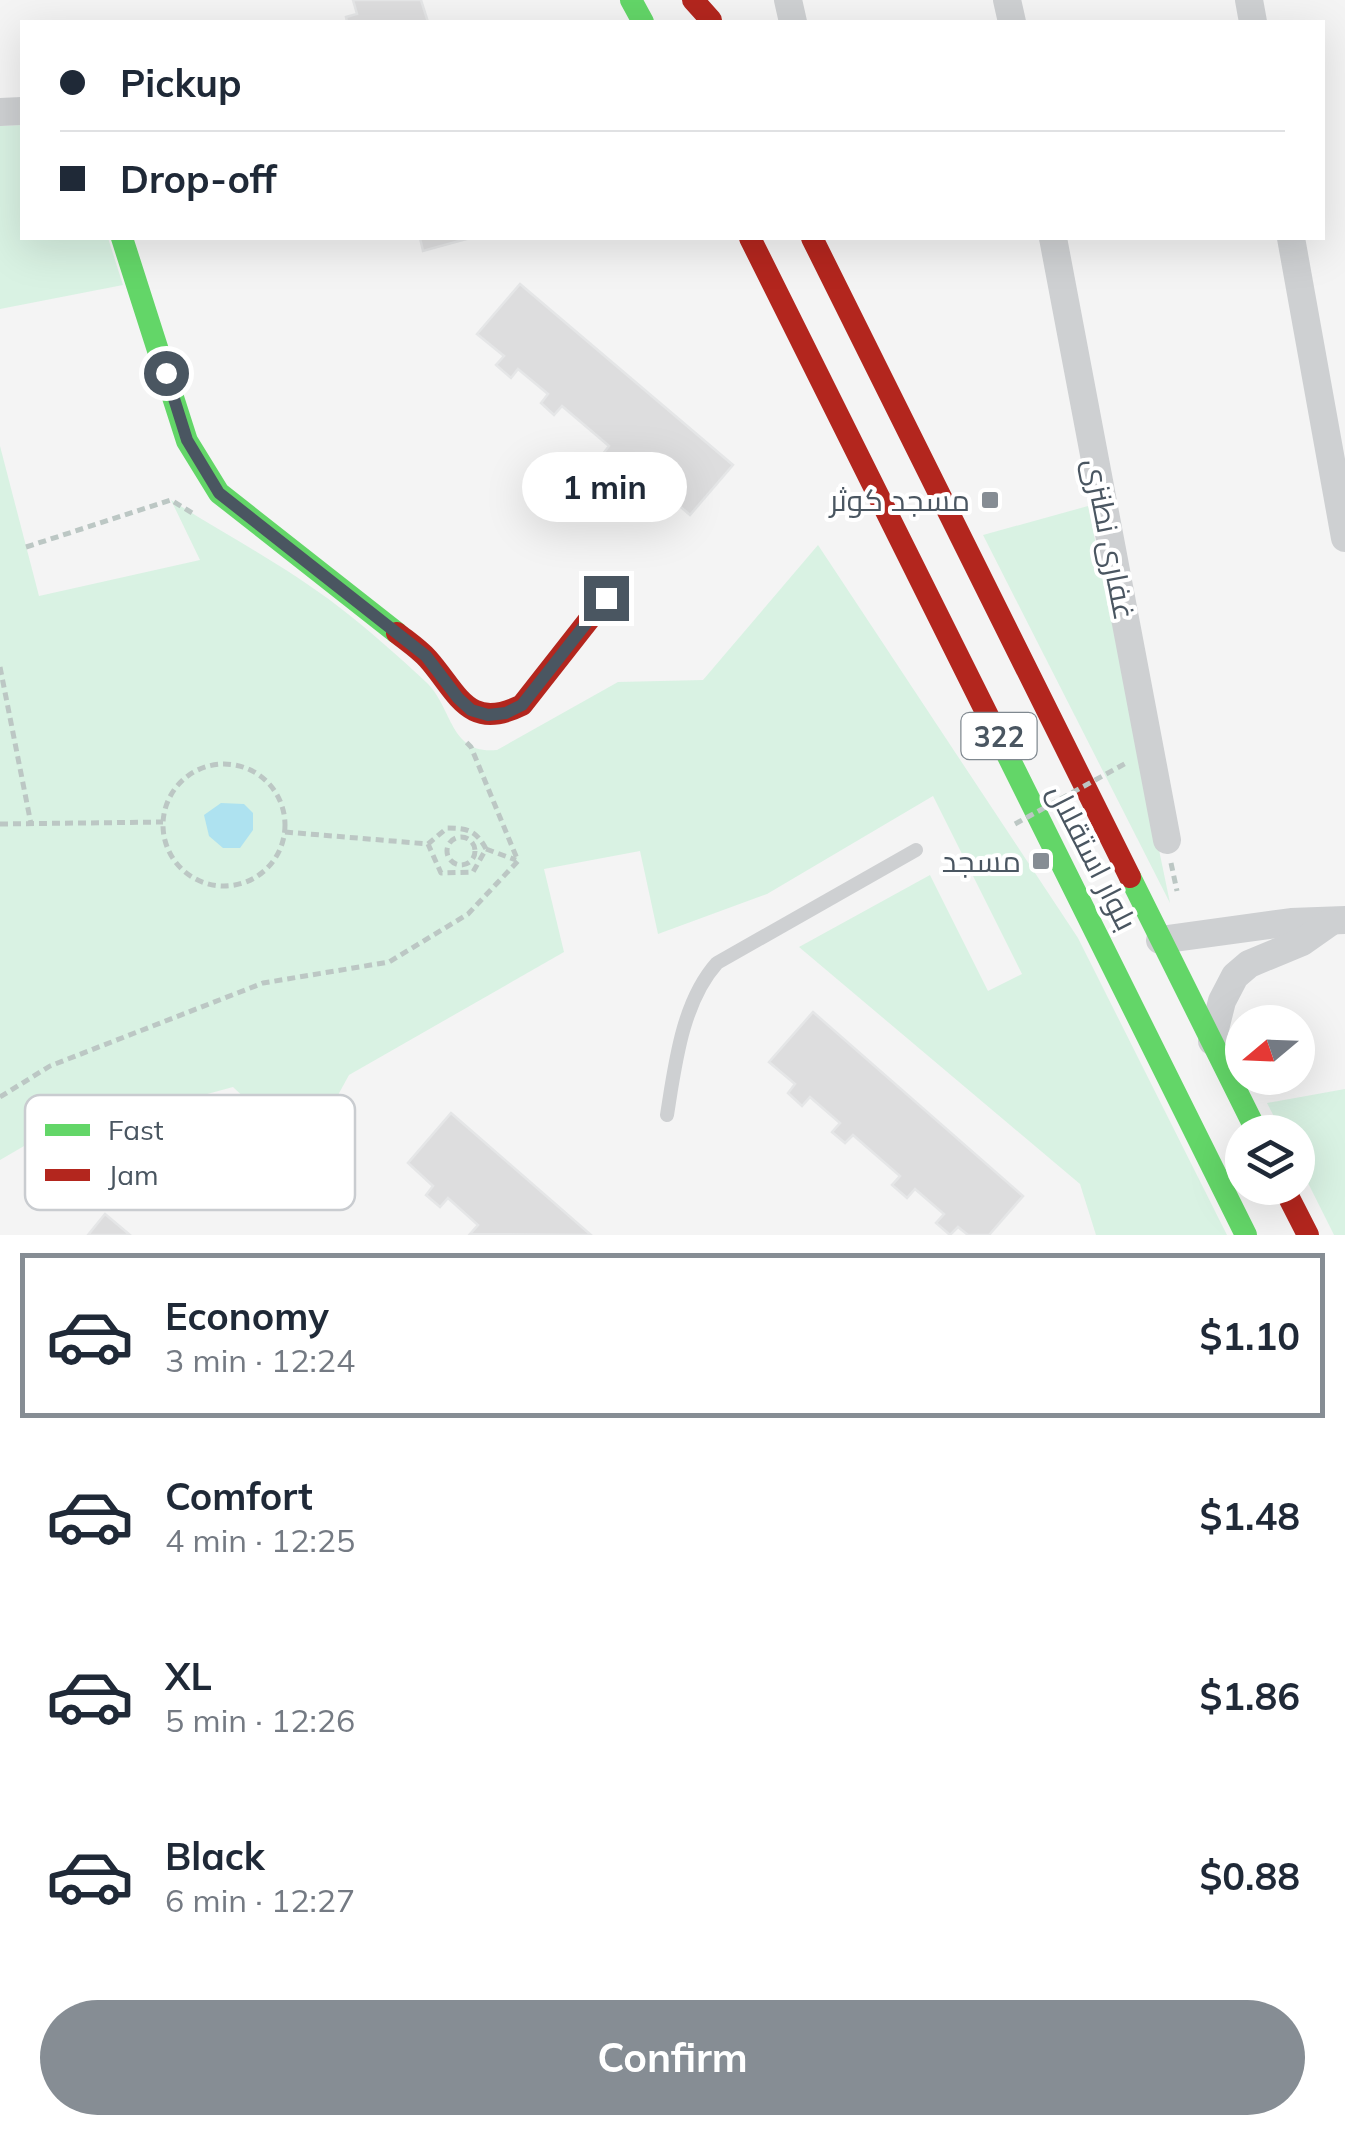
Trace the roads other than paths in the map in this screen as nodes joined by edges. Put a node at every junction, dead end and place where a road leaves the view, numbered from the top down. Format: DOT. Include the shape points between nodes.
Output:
graph roads {
  1 [pos="694,0"];
  2 [pos="708,14"];
  3 [pos="123,240"];
  4 [pos="751,240"];
  5 [pos="813,240"];
  6 [pos="1052,240"];
  7 [pos="1292,240"];
  8 [pos="1345,538"];
  9 [pos="606,598"];
  10 [pos="1167,840"];
  11 [pos="916,850"];
  12 [pos="1337,921"];
  13 [pos="1160,940"];
  14 [pos="1212,1041"];
  15 [pos="668,1115"];
  16 [pos="1249,1115"];
  17 [pos="1293,1205"];
  18 [pos="1246,1235"];
  19 [pos="1308,1235"];
  1 -- 2 [label="main road"];
  3 -- 9 [label="main road" via="187,440 219,493 426,656 471,710 488,715 522,705"];
  4 -- 18 [label="main road, بلوار استقلال / 322"];
  5 -- 13 [label="main road, بلوار استقلال / 322"];
  6 -- 10 [label="street, غفاری نطنزی"];
  7 -- 8 [label="street"];
  11 -- 15 [label="lane" via="717,963 694,1000"];
  12 -- 13 [label="street"];
  12 -- 14 [label="street" via="1235,976"];
  13 -- 14 [label="main road, بلوار استقلال / 322"];
  14 -- 16 [label="main road, بلوار استقلال / 322"];
  17 -- 19 [label="main road"];
}
